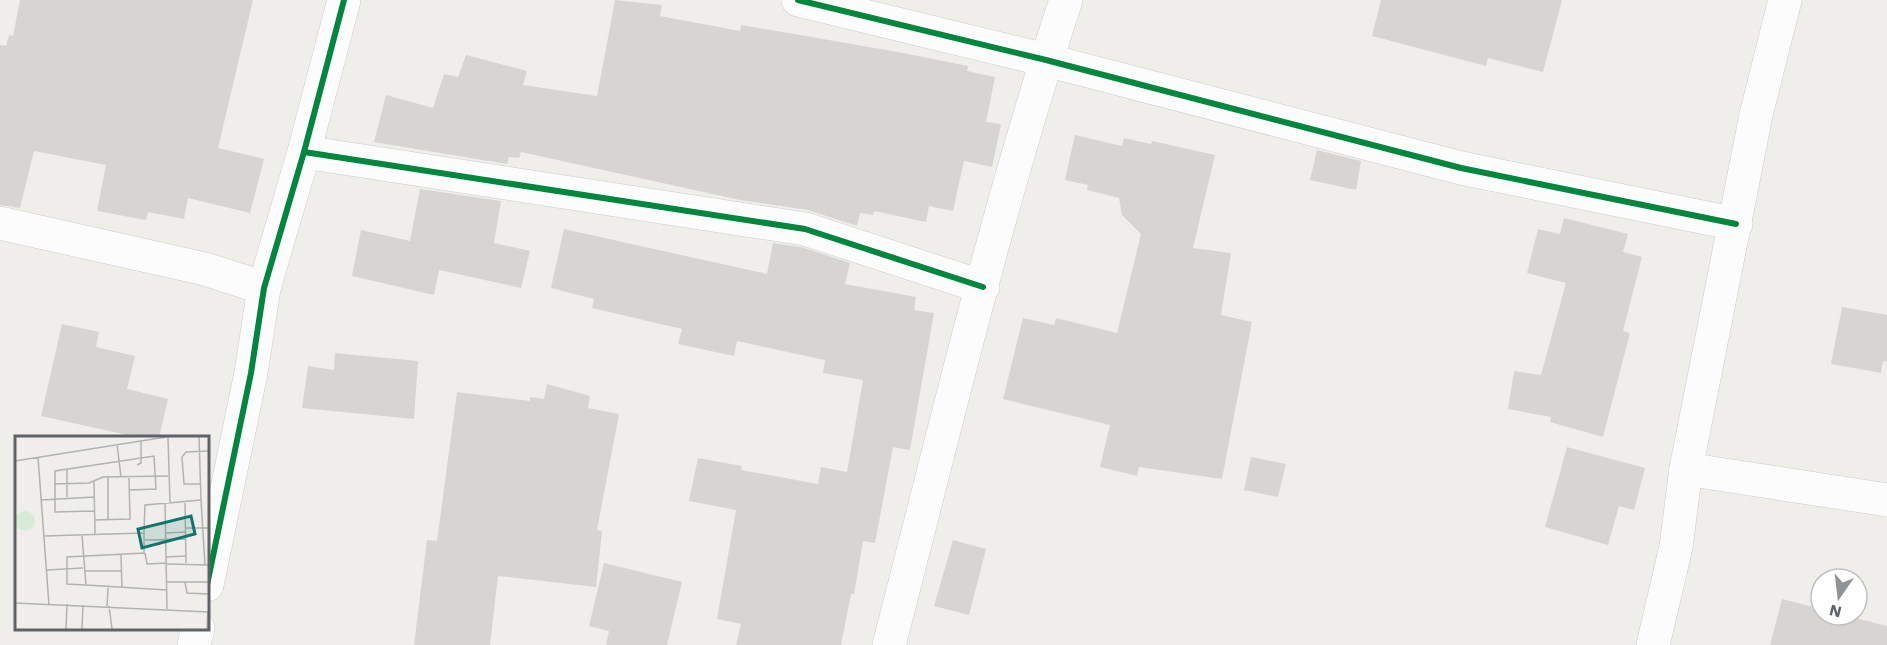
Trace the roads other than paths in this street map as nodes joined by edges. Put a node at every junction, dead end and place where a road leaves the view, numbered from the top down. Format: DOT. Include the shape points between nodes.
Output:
graph roads {
  1 [pos="344,0"];
  2 [pos="798,0"];
  3 [pos="1066,0"];
  4 [pos="1785,0"];
  5 [pos="1046,60"];
  6 [pos="304,152"];
  7 [pos="0,223"];
  8 [pos="1736,224"];
  9 [pos="983,287"];
  10 [pos="264,288"];
  11 [pos="1686,469"];
  12 [pos="1887,500"];
  13 [pos="208,580"];
  14 [pos="198,630"];
  15 [pos="194,645"];
  16 [pos="889,645"];
  17 [pos="1653,645"];
  1 -- 6 [label="street"];
  2 -- 5 [label="street"];
  3 -- 5 [label="street"];
  4 -- 8 [label="street" via="1756,115"];
  5 -- 8 [label="street" via="1461,168"];
  5 -- 9 [label="street"];
  6 -- 9 [label="street" via="805,229"];
  6 -- 10 [label="street"];
  7 -- 10 [label="street" via="205,268"];
  8 -- 11 [label="street"];
  9 -- 16 [label="street"];
  10 -- 13 [label="street" via="251,373"];
  11 -- 12 [label="street"];
  11 -- 17 [label="street" via="1676,547"];
  14 -- 15 [label="street"];
}
